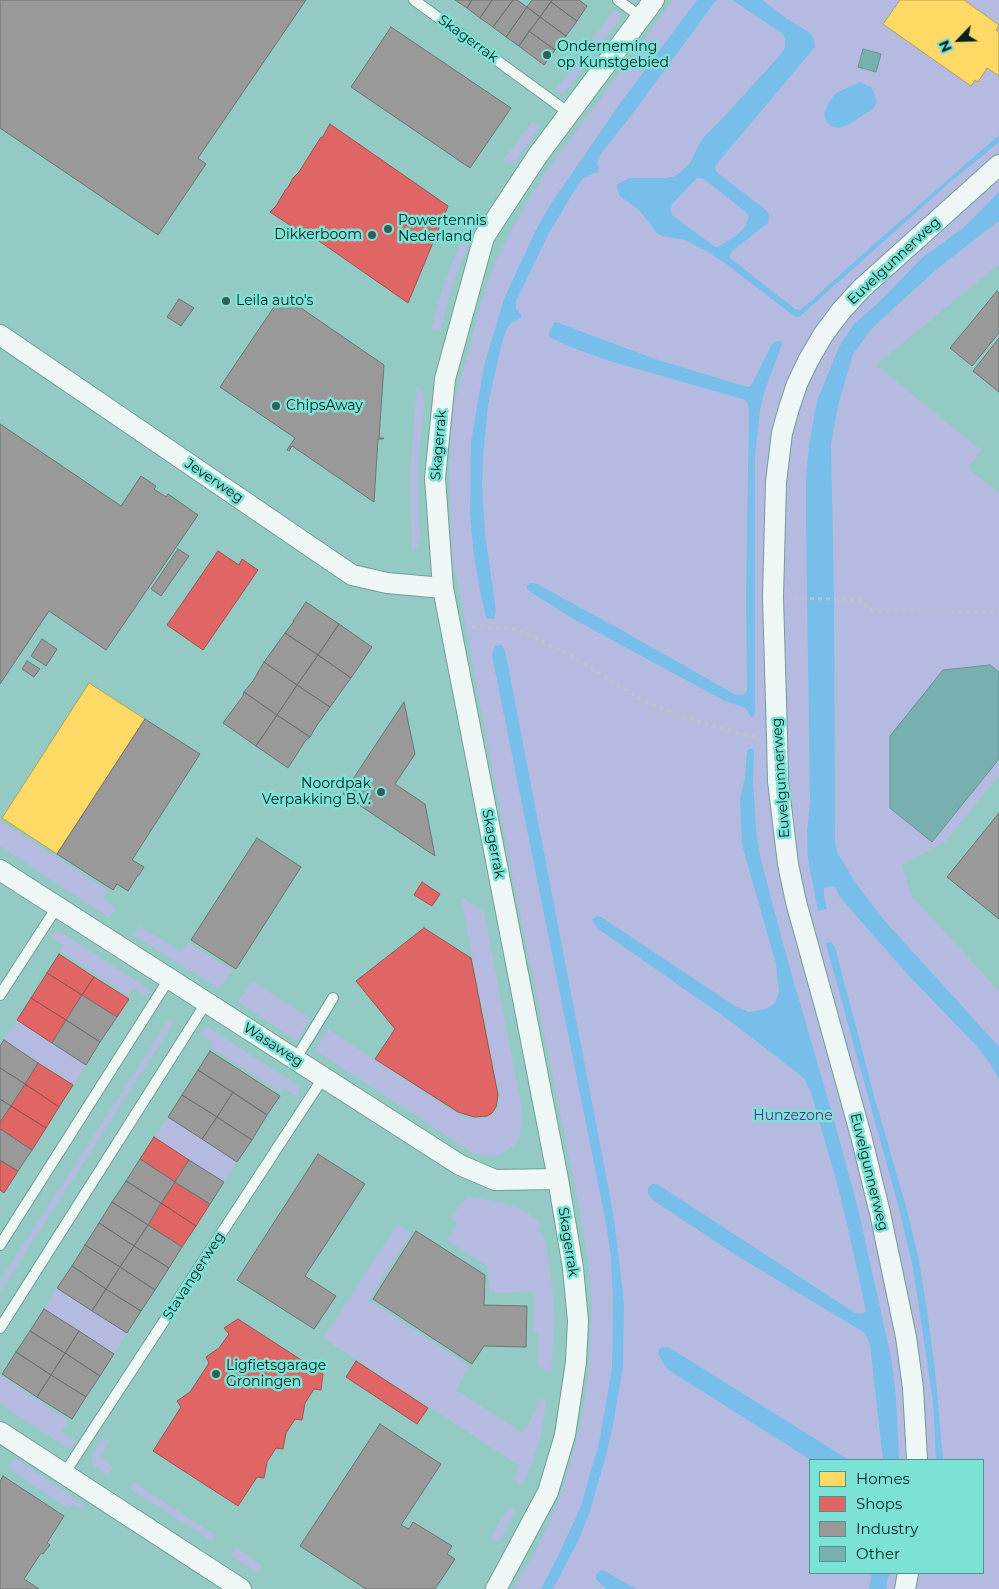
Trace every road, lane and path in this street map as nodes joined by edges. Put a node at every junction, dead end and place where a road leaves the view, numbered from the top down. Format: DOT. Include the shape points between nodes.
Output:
graph roads {
  1 [pos="414,0"];
  2 [pos="618,0"];
  3 [pos="654,0"];
  4 [pos="641,17"];
  5 [pos="569,113"];
  6 [pos="999,164"];
  7 [pos="0,335"];
  8 [pos="443,588"];
  9 [pos="790,598"];
  10 [pos="999,612"];
  11 [pos="452,627"];
  12 [pos="777,738"];
  13 [pos="0,870"];
  14 [pos="57,907"];
  15 [pos="169,979"];
  16 [pos="0,995"];
  17 [pos="333,998"];
  18 [pos="206,1003"];
  19 [pos="295,1060"];
  20 [pos="323,1078"];
  21 [pos="558,1179"];
  22 [pos="0,1245"];
  23 [pos="0,1328"];
  24 [pos="0,1432"];
  25 [pos="917,1459"];
  26 [pos="64,1474"];
  27 [pos="908,1574"];
  28 [pos="241,1589"];
  29 [pos="496,1589"];
  30 [pos="905,1589"];
  1 -- 5 [label="lane, Skagerrak"];
  2 -- 4 [label="lane"];
  3 -- 4 [label="street, Skagerrak"];
  4 -- 5 [label="street, Skagerrak"];
  5 -- 8 [label="street, Skagerrak" via="484,237 445,379 434,478"];
  6 -- 12 [label="street, Euvelgunnerweg" via="861,289 823,335 797,384 782,433 776,482"];
  7 -- 8 [label="street, Jeverweg" via="352,575 387,583"];
  8 -- 11 [label="street, Skagerrak"];
  9 -- 10 [label="path" via="860,600 873,611"];
  11 -- 12 [label="path" via="522,631 570,655 642,700 680,716 748,736"];
  11 -- 21 [label="street, Skagerrak"];
  12 -- 25 [label="street, Euvelgunnerweg" via="783,825 796,902 880,1213 906,1337"];
  13 -- 14 [label="street, Wasaweg"];
  14 -- 15 [label="street, Wasaweg"];
  14 -- 16 [label="lane"];
  15 -- 18 [label="street, Wasaweg"];
  15 -- 22 [label="lane"];
  17 -- 19 [label="lane"];
  18 -- 19 [label="street, Wasaweg"];
  18 -- 23 [label="lane"];
  19 -- 20 [label="street, Wasaweg"];
  20 -- 21 [label="street, Wasaweg" via="460,1166 495,1180"];
  20 -- 26 [label="lane, Stavangerweg"];
  21 -- 29 [label="street, Skagerrak" via="578,1320 576,1362 565,1435 548,1492"];
  24 -- 26 [label="street"];
  26 -- 28 [label="street"];
  27 -- 30 [label="street"];
}
